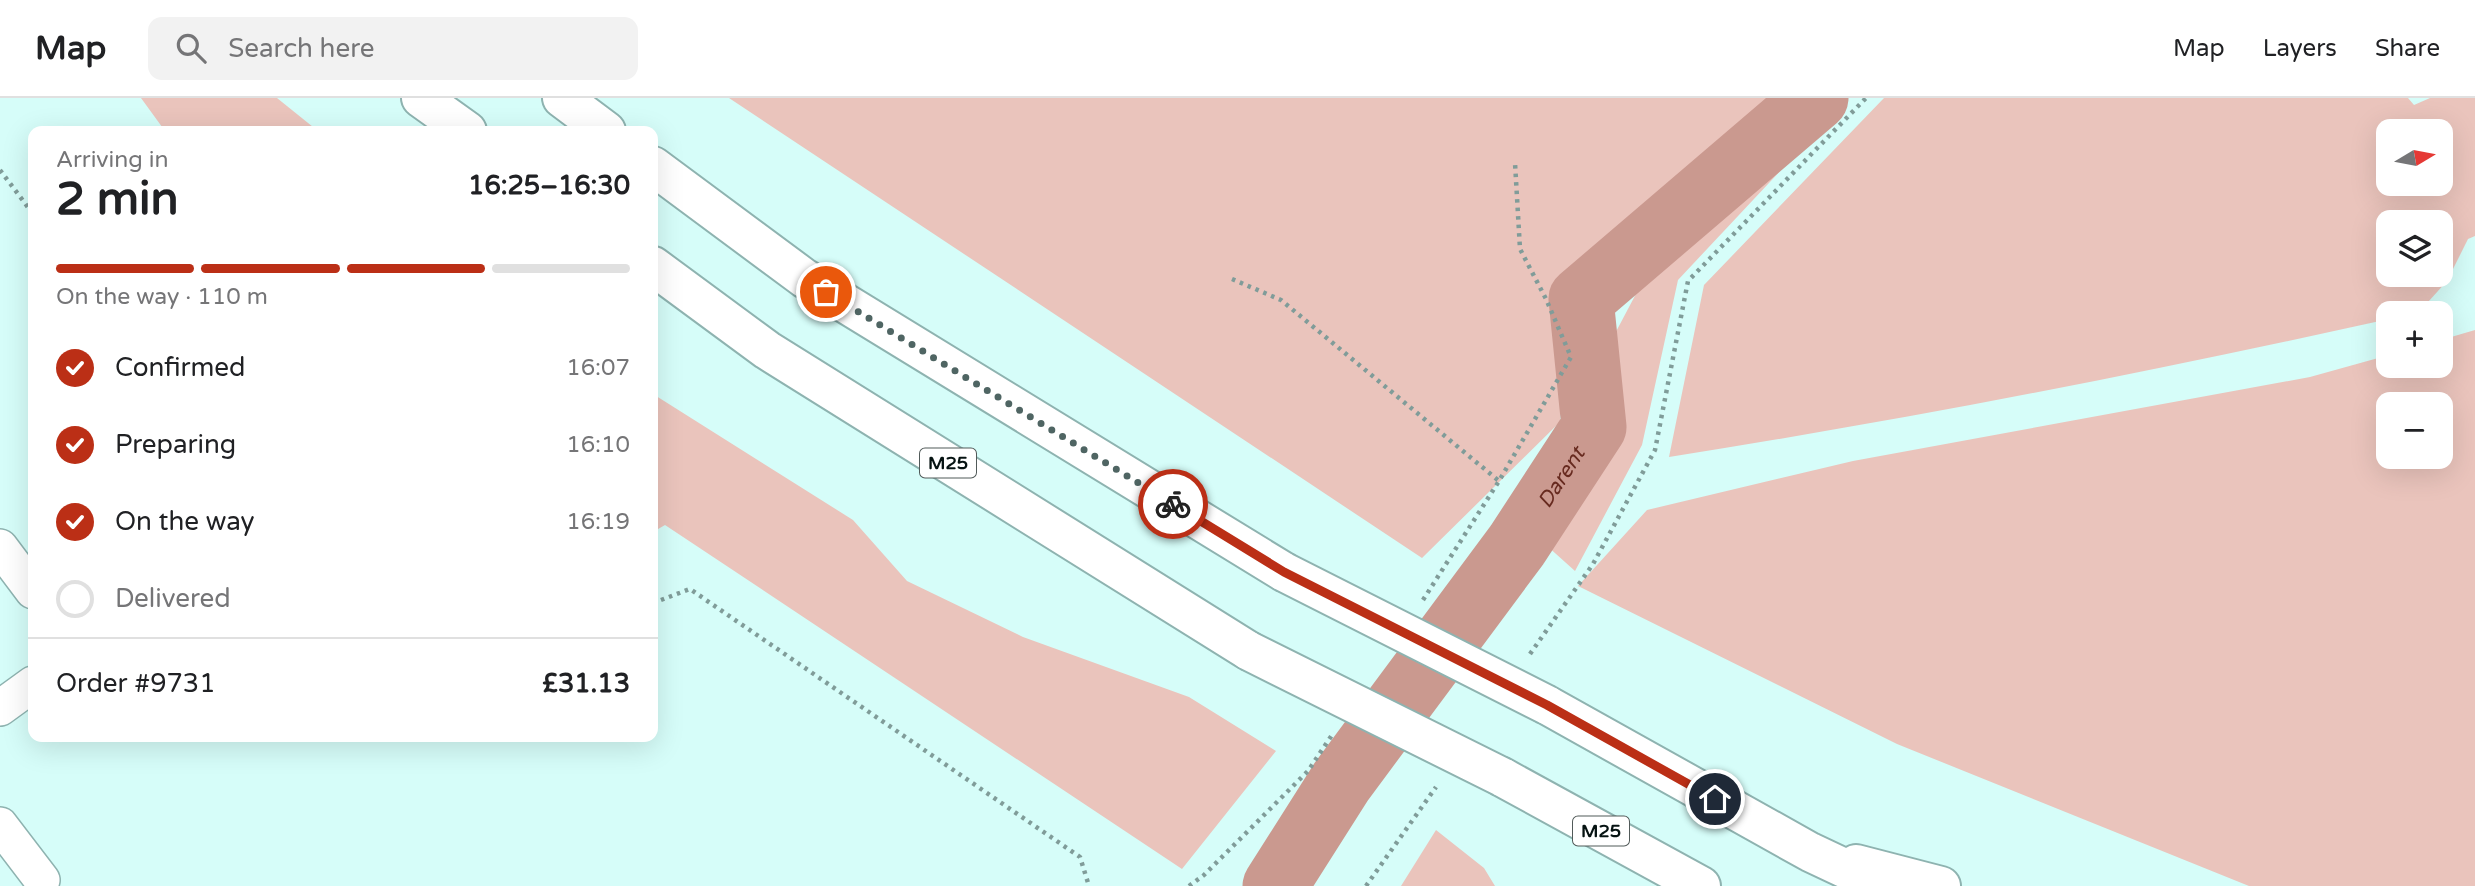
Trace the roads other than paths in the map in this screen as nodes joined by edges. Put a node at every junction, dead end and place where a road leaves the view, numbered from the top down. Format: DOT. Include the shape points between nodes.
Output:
graph roads {
  1 [pos="421,98"];
  2 [pos="562,98"];
  3 [pos="460,126"];
  4 [pos="599,126"];
  5 [pos="658,170"];
  6 [pos="658,270"];
  7 [pos="0,547"];
  8 [pos="28,583"];
  9 [pos="28,688"];
  10 [pos="0,708"];
  11 [pos="0,825"];
  12 [pos="1810,852"];
  13 [pos="42,880"];
  14 [pos="1701,886"];
  15 [pos="1882,886"];
  16 [pos="1941,886"];
  1 -- 3 [label="highway"];
  2 -- 4 [label="highway"];
  5 -- 12 [label="highway, bridge" via="804,278 1284,572 1547,705"];
  6 -- 14 [label="highway, M25, bridge" via="767,350 1249,650 1502,777"];
  7 -- 8 [label="street"];
  9 -- 10 [label="street"];
  11 -- 13 [label="street"];
  12 -- 15 [label="highway"];
  12 -- 16 [label="highway"];
}
